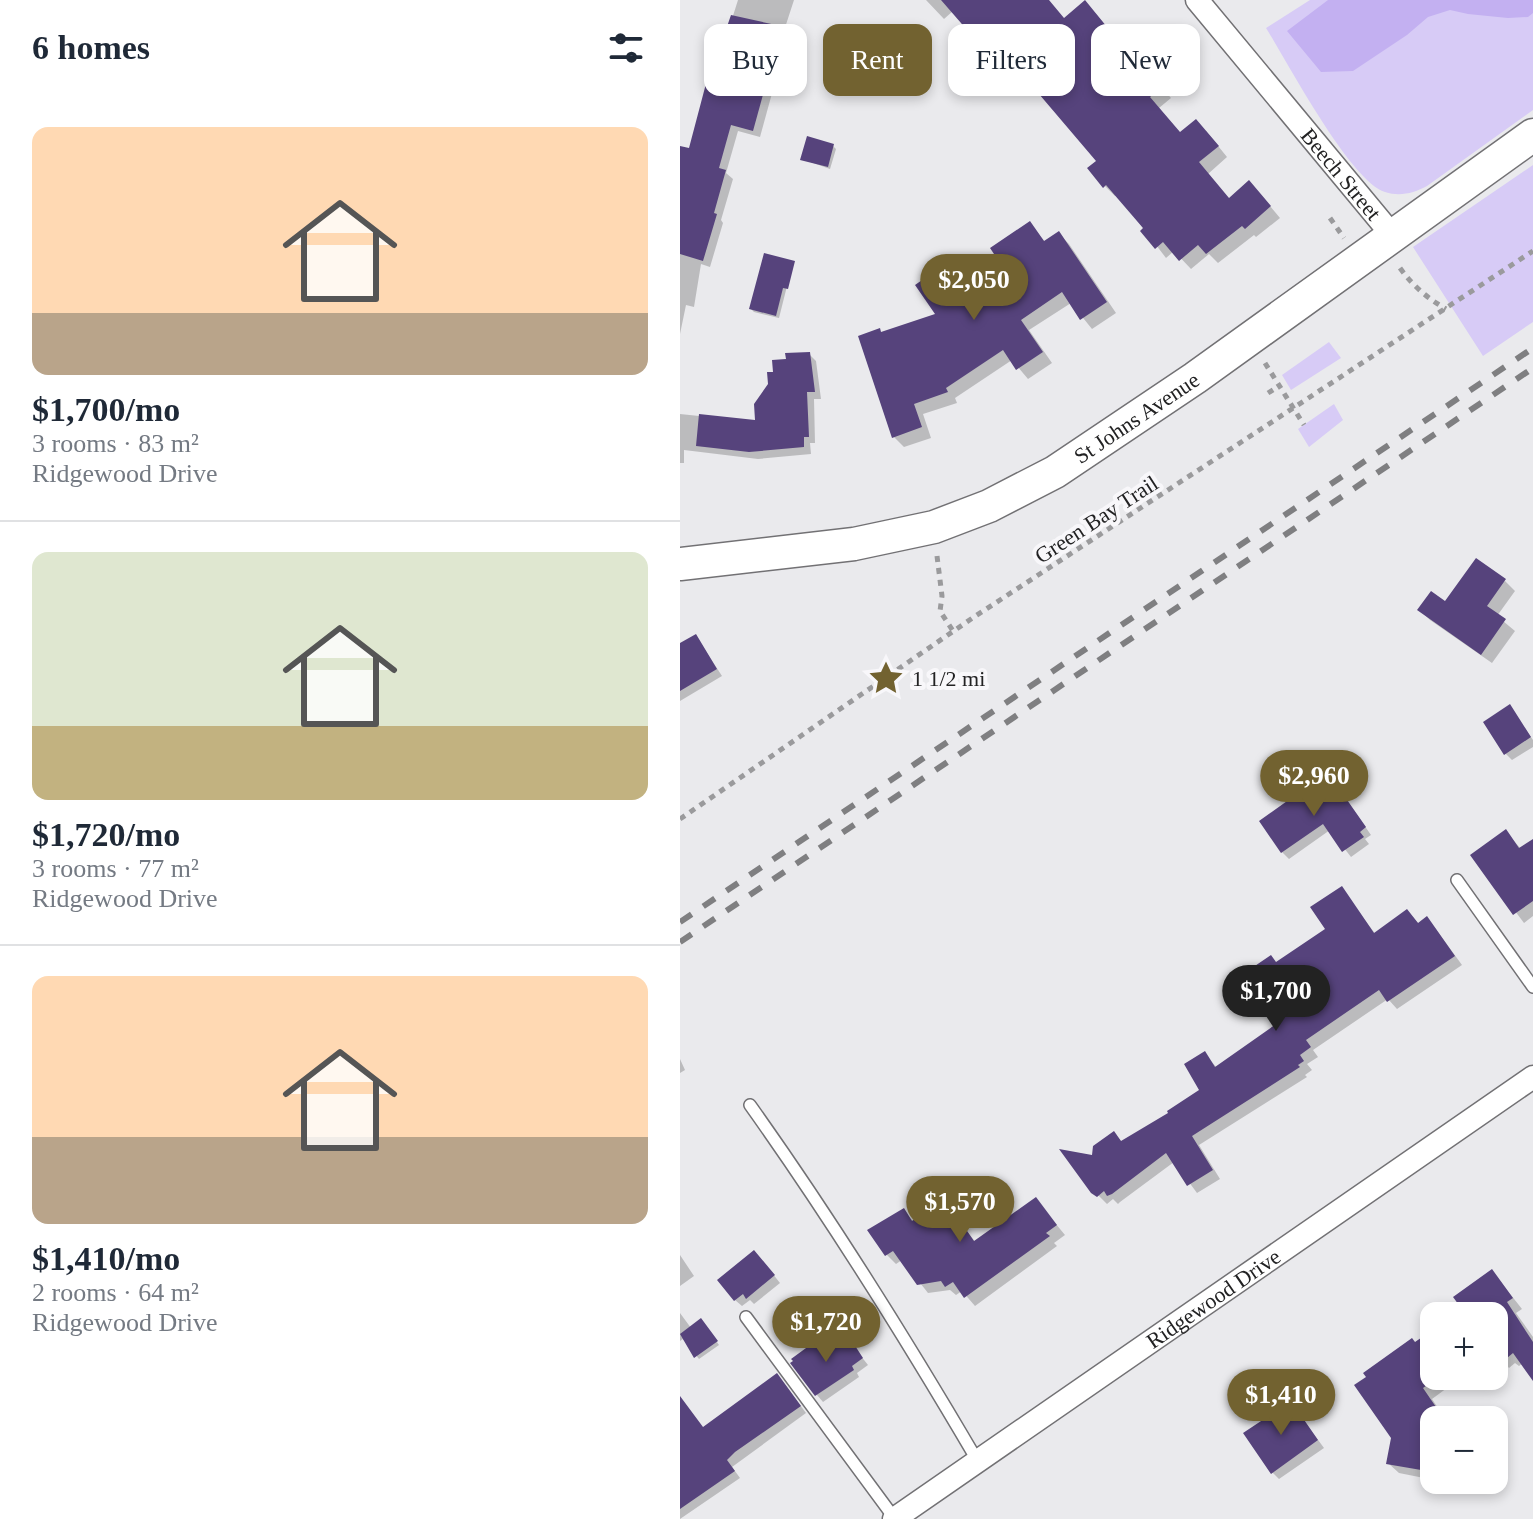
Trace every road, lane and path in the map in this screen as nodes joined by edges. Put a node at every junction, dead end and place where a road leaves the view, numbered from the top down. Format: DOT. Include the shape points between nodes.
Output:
graph roads {
  1 [pos="1197,0"];
  2 [pos="1533,135"];
  3 [pos="1395,251"];
  4 [pos="1533,251"];
  5 [pos="1446,309"];
  6 [pos="1249,339"];
  7 [pos="1279,386"];
  8 [pos="1268,393"];
  9 [pos="1295,409"];
  10 [pos="1304,425"];
  11 [pos="934,527"];
  12 [pos="680,548"];
  13 [pos="765,553"];
  14 [pos="680,564"];
  15 [pos="953,631"];
  16 [pos="680,819"];
  17 [pos="1457,880"];
  18 [pos="1533,987"];
  19 [pos="1533,1077"];
  20 [pos="750,1105"];
  21 [pos="746,1317"];
  22 [pos="977,1460"];
  23 [pos="895,1519"];
  1 -- 3 [label="street, Beech Street"];
  2 -- 3 [label="street, St Johns Avenue"];
  3 -- 5 [label="path" via="1411,283"];
  3 -- 6 [label="street, St Johns Avenue"];
  4 -- 5 [label="path, Green Bay Trail"];
  5 -- 9 [label="path, Green Bay Trail"];
  6 -- 7 [label="path"];
  6 -- 11 [label="street, St Johns Avenue" via="1055,472"];
  7 -- 8 [label="path"];
  7 -- 9 [label="path"];
  9 -- 10 [label="path"];
  9 -- 15 [label="path, Green Bay Trail"];
  11 -- 13 [label="street, St Johns Avenue" via="854,544"];
  11 -- 15 [label="path" via="940,611"];
  12 -- 13 [label="street"];
  13 -- 14 [label="street, St Johns Avenue"];
  15 -- 16 [label="path, Green Bay Trail"];
  17 -- 18 [label="lane"];
  19 -- 22 [label="street, Ridgewood Drive"];
  20 -- 22 [label="lane" via="811,1190"];
  21 -- 23 [label="lane"];
  22 -- 23 [label="street, Ridgewood Drive"];
}
